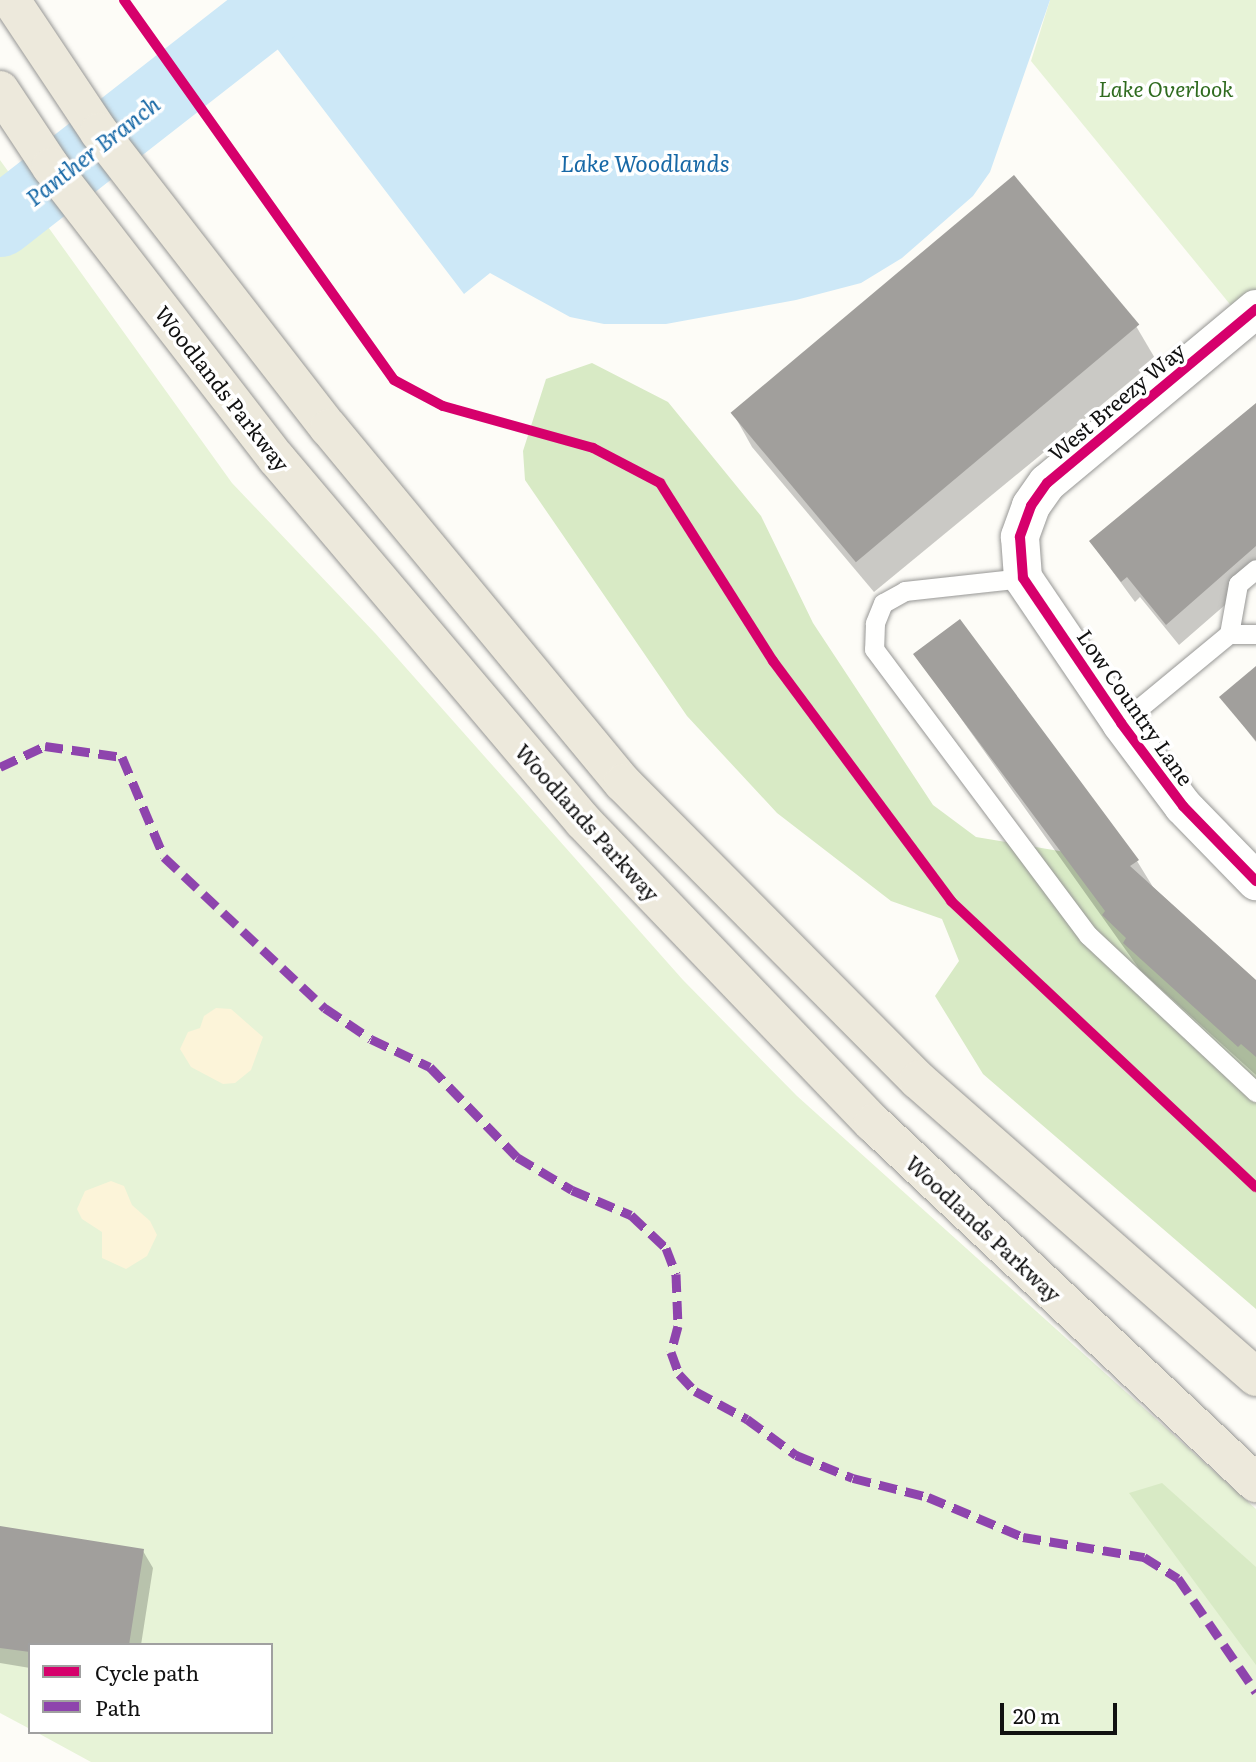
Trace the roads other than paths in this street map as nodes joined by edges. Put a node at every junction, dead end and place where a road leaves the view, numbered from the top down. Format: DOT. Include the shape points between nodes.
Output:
graph roads {
  1 [pos="11,0"];
  2 [pos="0,90"];
  3 [pos="1256,309"];
  4 [pos="1020,537"];
  5 [pos="1256,569"];
  6 [pos="1023,578"];
  7 [pos="1229,634"];
  8 [pos="1256,634"];
  9 [pos="1121,723"];
  10 [pos="1256,881"];
  11 [pos="1256,1092"];
  12 [pos="1203,1329"];
  13 [pos="1256,1361"];
  14 [pos="1256,1377"];
  15 [pos="1256,1483"];
  1 -- 12 [label="main road" via="99,132 329,428 623,783 918,1080"];
  2 -- 15 [label="main road, Woodlands Parkway" via="51,167 277,458 583,821 873,1123"];
  3 -- 4 [label="street, West Breezy Way" via="1047,483 1031,506"];
  4 -- 6 [label="street, Low Country Lane"];
  5 -- 7 [label="lane" via="1238,584"];
  6 -- 9 [label="street, Low Country Lane"];
  6 -- 11 [label="lane" via="905,591 883,603 875,623 874,649 1088,936"];
  7 -- 8 [label="lane"];
  7 -- 9 [label="lane"];
  9 -- 10 [label="street, Low Country Lane" via="1183,806"];
  12 -- 13 [label="main road"];
  12 -- 14 [label="main road"];
}
